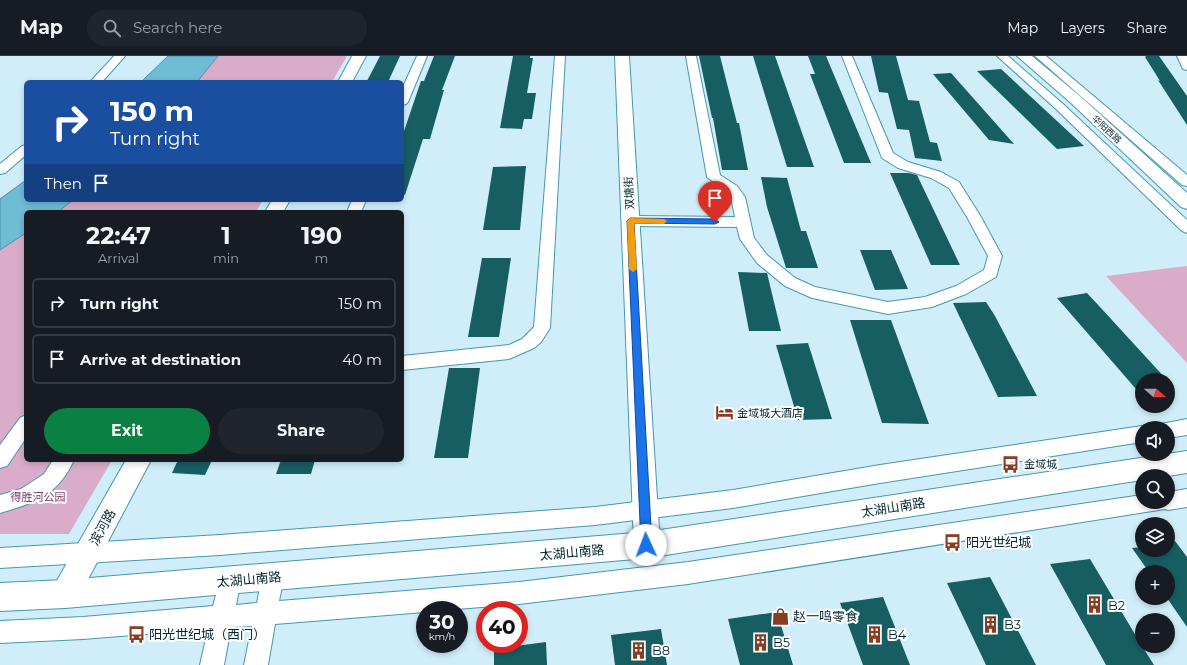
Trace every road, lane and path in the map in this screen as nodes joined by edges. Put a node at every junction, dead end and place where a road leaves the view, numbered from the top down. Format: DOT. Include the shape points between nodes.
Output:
graph roads {
  1 [pos="120,56"];
  2 [pos="359,56"];
  3 [pos="422,56"];
  4 [pos="560,56"];
  5 [pos="622,56"];
  6 [pos="691,56"];
  7 [pos="848,56"];
  8 [pos="1002,56"];
  9 [pos="1024,56"];
  10 [pos="1040,56"];
  11 [pos="1185,56"];
  12 [pos="1187,67"];
  13 [pos="98,80"];
  14 [pos="346,80"];
  15 [pos="404,97"];
  16 [pos="24,151"];
  17 [pos="0,170"];
  18 [pos="1187,182"];
  19 [pos="1187,203"];
  20 [pos="630,221"];
  21 [pos="743,222"];
  22 [pos="1187,228"];
  23 [pos="404,363"];
  24 [pos="24,426"];
  25 [pos="1187,427"];
  26 [pos="1175,429"];
  27 [pos="1135,435"];
  28 [pos="0,460"];
  29 [pos="63,462"];
  30 [pos="138,462"];
  31 [pos="1187,462"];
  32 [pos="1187,498"];
  33 [pos="1175,500"];
  34 [pos="0,504"];
  35 [pos="1135,506"];
  36 [pos="645,510"];
  37 [pos="646,545"];
  38 [pos="87,554"];
  39 [pos="0,558"];
  40 [pos="273,576"];
  41 [pos="230,580"];
  42 [pos="65,594"];
  43 [pos="0,597"];
  44 [pos="266,614"];
  45 [pos="222,618"];
  46 [pos="0,632"];
  47 [pos="212,665"];
  48 [pos="256,665"];
  1 -- 13 [label="street"];
  2 -- 14 [label="main road"];
  3 -- 15 [label="street"];
  4 -- 23 [label="street" via="542,328 536,338 523,348 509,352"];
  5 -- 20 [label="main road, 双塘街"];
  6 -- 21 [label="street" via="714,177 732,189 738,197"];
  7 -- 21 [label="street" via="887,155 903,165 936,175 954,186 994,256 991,273 961,290 926,303 888,308 812,292 790,282 759,254 747,239"];
  8 -- 22 [label="street" via="1059,106"];
  9 -- 19 [label="main road, 华阳西路" via="1076,100"];
  10 -- 18 [label="street"];
  11 -- 12 [label="street" via="1182,56"];
  16 -- 17 [label="street"];
  20 -- 21 [label="street"];
  20 -- 36 [label="main road, 双塘街"];
  24 -- 28 [label="street"];
  25 -- 26 [label="street"];
  27 -- 36 [label="street" via="733,499"];
  29 -- 34 [label="street" via="51,480 26,496"];
  30 -- 38 [label="main road, 滨河路"];
  31 -- 37 [label="main road, 太湖山南路"];
  32 -- 33 [label="street"];
  35 -- 44 [label="street" via="688,573 519,593"];
  36 -- 37 [label="main road, 双塘街"];
  36 -- 38 [label="street" via="220,546"];
  37 -- 40 [label="main road, 太湖山南路"];
  38 -- 39 [label="street"];
  38 -- 42 [label="main road, 滨河路"];
  40 -- 41 [label="main road, 太湖山南路"];
  40 -- 44 [label="street"];
  41 -- 42 [label="main road, 太湖山南路"];
  41 -- 45 [label="street"];
  42 -- 43 [label="main road, 太湖山南路"];
  44 -- 45 [label="street"];
  44 -- 48 [label="street"];
  45 -- 46 [label="street"];
  45 -- 47 [label="street"];
}
